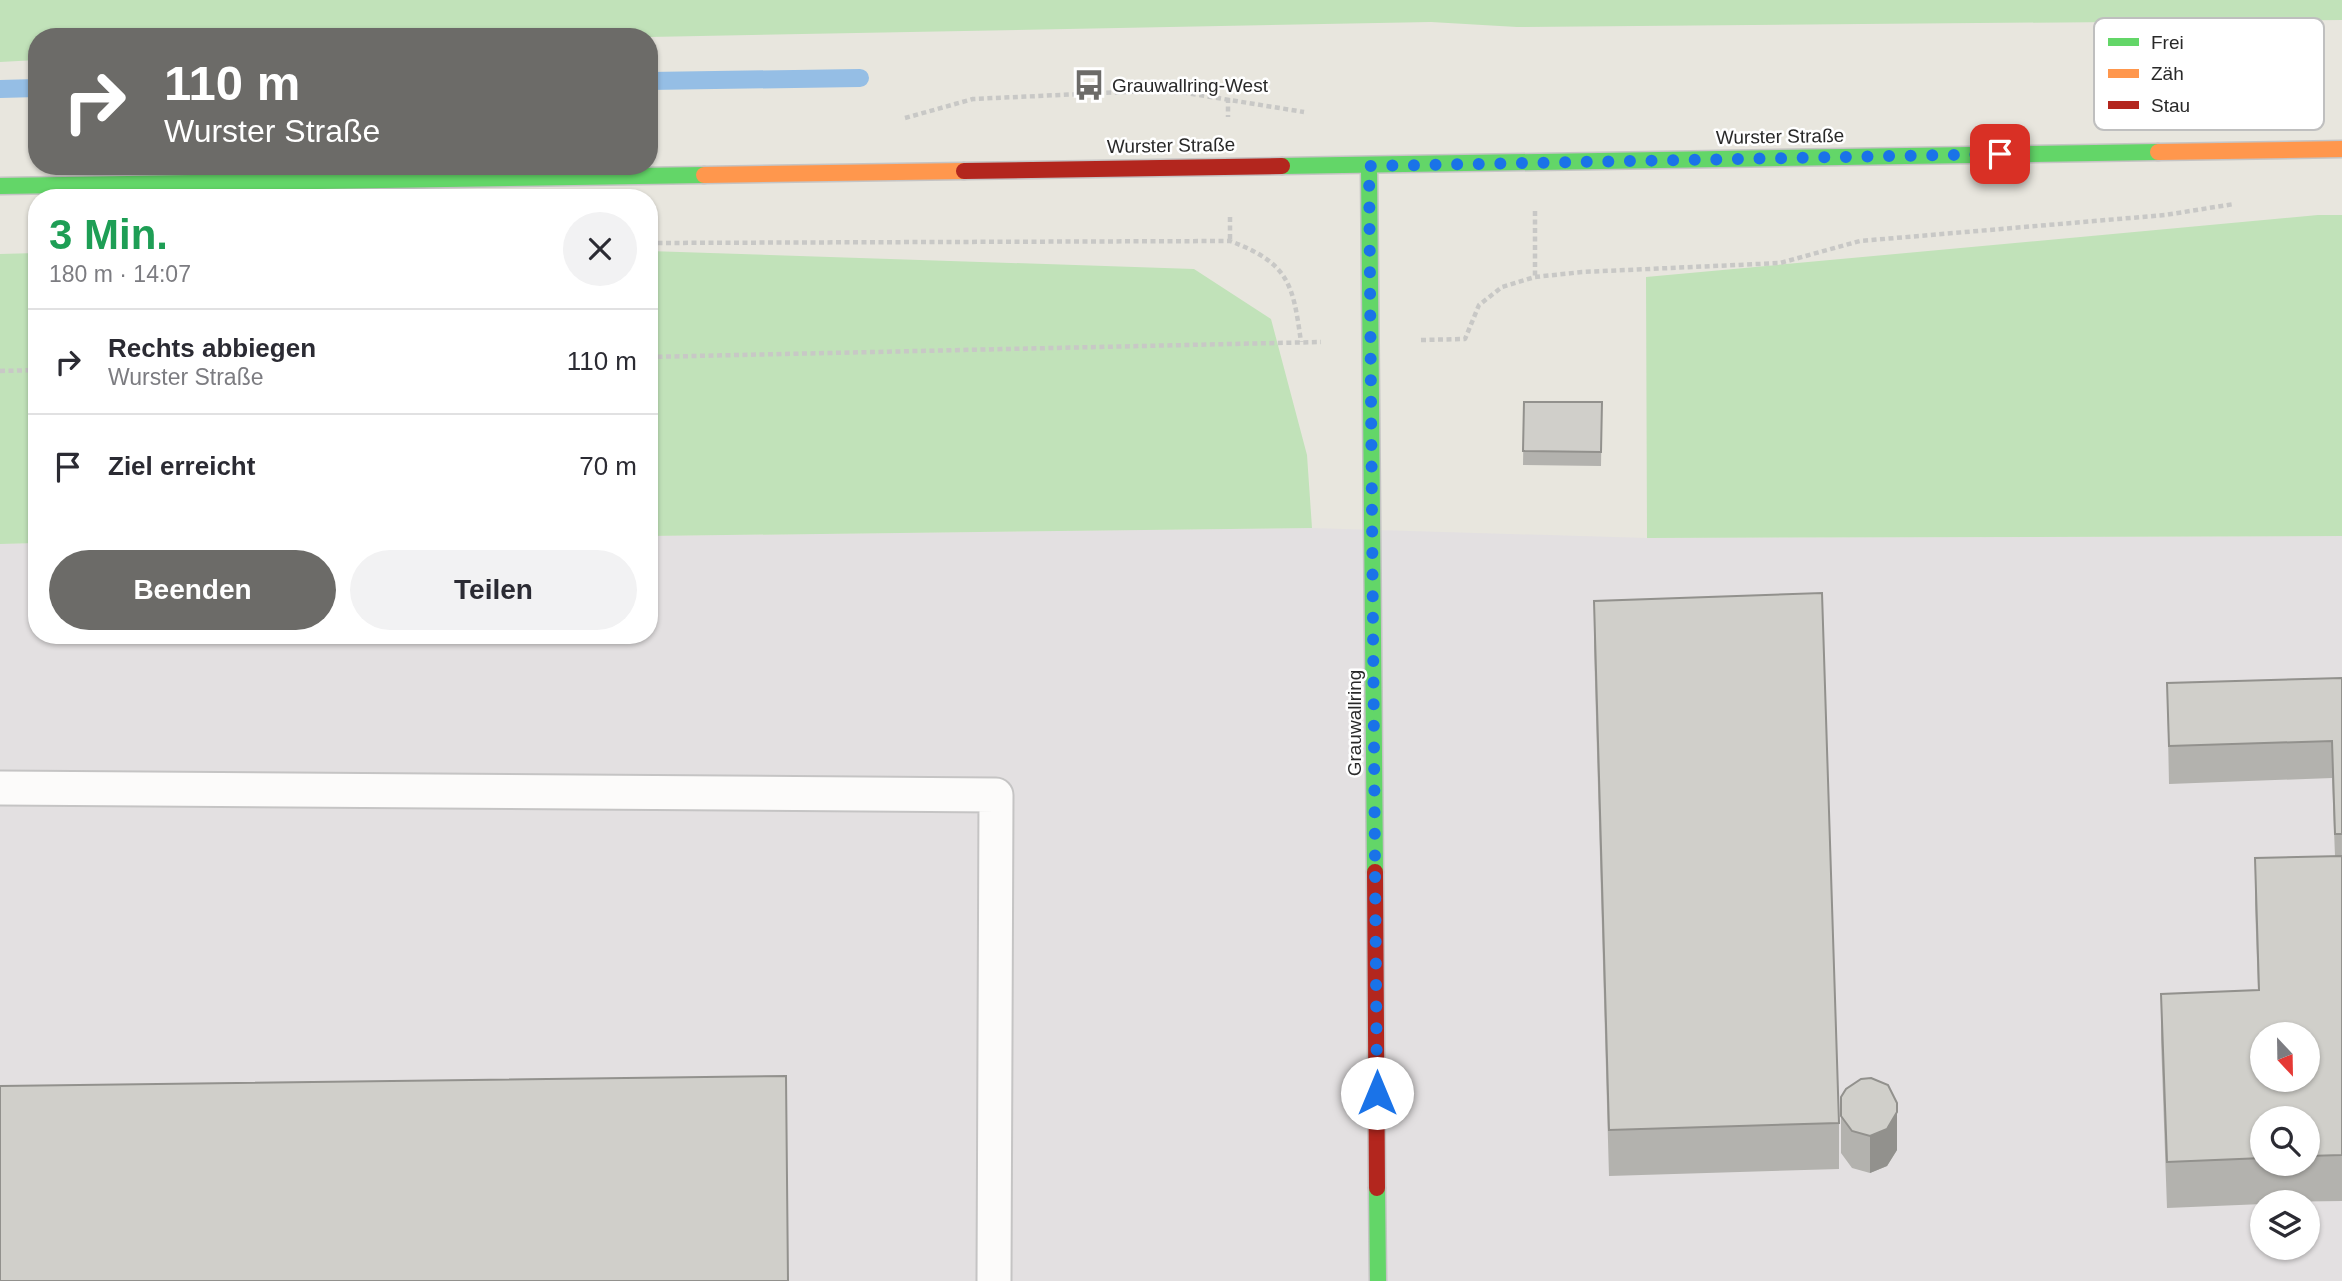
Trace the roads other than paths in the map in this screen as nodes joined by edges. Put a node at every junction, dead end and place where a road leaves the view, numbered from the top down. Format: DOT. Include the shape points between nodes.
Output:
graph roads {
  1 [pos="2342,149"];
  2 [pos="1369,166"];
  3 [pos="636,175"];
  4 [pos="658,175"];
  5 [pos="0,186"];
  6 [pos="0,788"];
  7 [pos="994,1281"];
  8 [pos="1378,1281"];
  1 -- 2 [label="main road, Wurster Straße"];
  2 -- 4 [label="main road, Wurster Straße"];
  2 -- 8 [label="main road, Grauwallring"];
  3 -- 5 [label="main road, Wurster Straße"];
  6 -- 7 [label="lane" via="996,795"];
}
